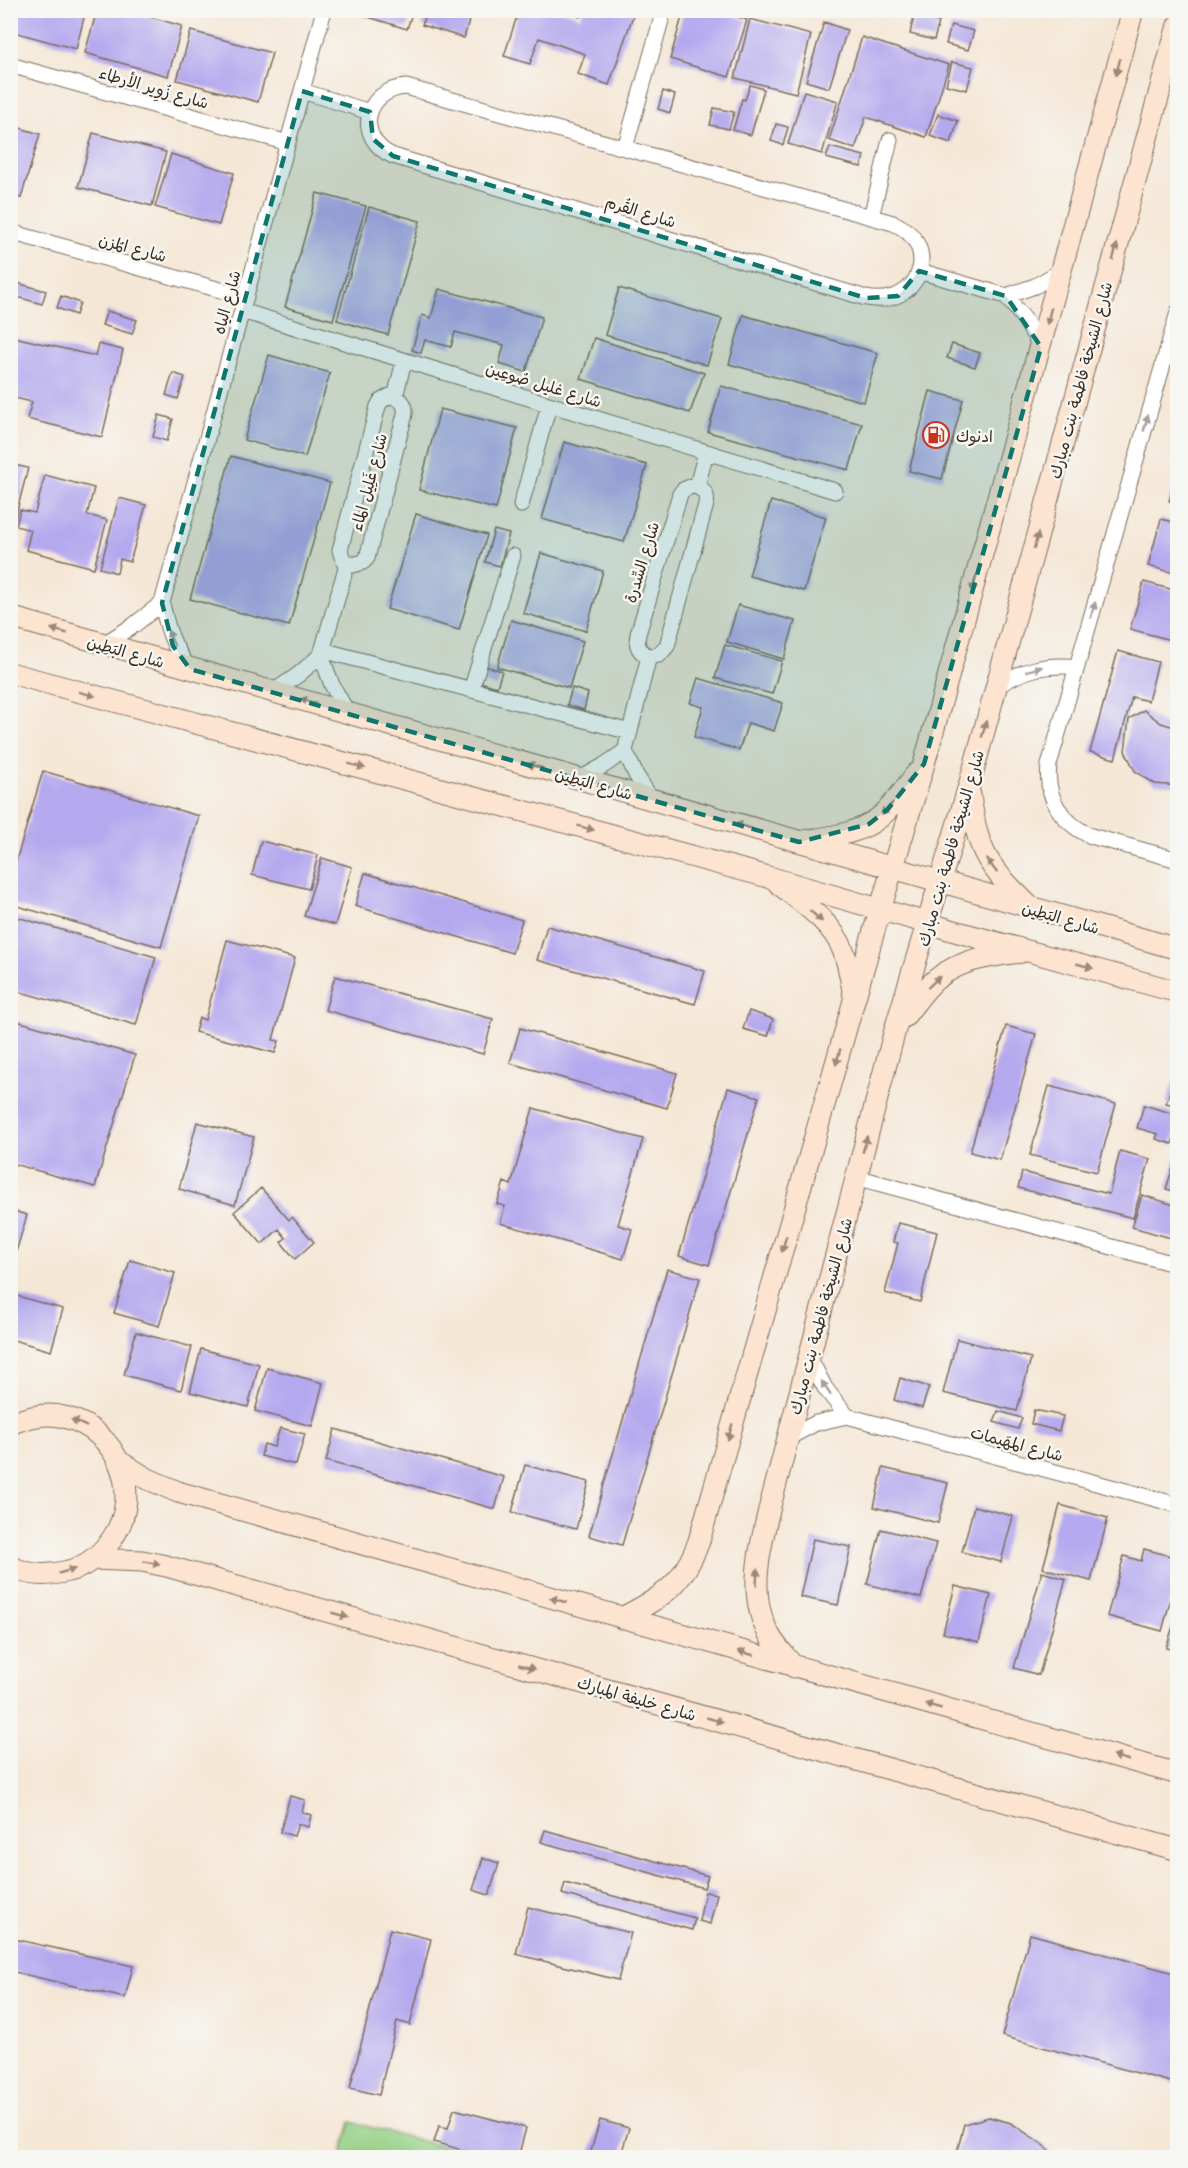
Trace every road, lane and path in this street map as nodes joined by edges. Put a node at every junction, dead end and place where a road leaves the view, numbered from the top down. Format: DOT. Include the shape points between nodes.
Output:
graph roads {
  1 [pos="324,10"];
  2 [pos="664,10"];
  3 [pos="1133,10"];
  4 [pos="1178,25"];
  5 [pos="10,65"];
  6 [pos="302,91"];
  7 [pos="370,112"];
  8 [pos="890,140"];
  9 [pos="288,143"];
  10 [pos="625,148"];
  11 [pos="871,217"];
  12 [pos="10,232"];
  13 [pos="919,271"];
  14 [pos="1061,271"];
  15 [pos="1006,296"];
  16 [pos="244,304"];
  17 [pos="1178,312"];
  18 [pos="1041,347"];
  19 [pos="405,361"];
  20 [pos="395,397"];
  21 [pos="549,405"];
  22 [pos="706,452"];
  23 [pos="697,486"];
  24 [pos="835,491"];
  25 [pos="521,505"];
  26 [pos="513,556"];
  27 [pos="347,564"];
  28 [pos="162,603"];
  29 [pos="10,617"];
  30 [pos="104,644"];
  31 [pos="322,653"];
  32 [pos="648,656"];
  33 [pos="1077,667"];
  34 [pos="190,669"];
  35 [pos="10,673"];
  36 [pos="996,687"];
  37 [pos="471,690"];
  38 [pos="273,692"];
  39 [pos="347,712"];
  40 [pos="630,732"];
  41 [pos="625,751"];
  42 [pos="924,764"];
  43 [pos="580,779"];
  44 [pos="969,786"];
  45 [pos="652,800"];
  46 [pos="799,842"];
  47 [pos="1178,860"];
  48 [pos="893,869"];
  49 [pos="772,878"];
  50 [pos="940,883"];
  51 [pos="1032,909"];
  52 [pos="880,910"];
  53 [pos="929,922"];
  54 [pos="1178,949"];
  55 [pos="1029,950"];
  56 [pos="1178,992"];
  57 [pos="855,1001"];
  58 [pos="896,1026"];
  59 [pos="856,1177"];
  60 [pos="1178,1265"];
  61 [pos="809,1357"];
  62 [pos="847,1416"];
  63 [pos="10,1424"];
  64 [pos="788,1438"];
  65 [pos="120,1462"];
  66 [pos="1178,1505"];
  67 [pos="93,1559"];
  68 [pos="10,1566"];
  69 [pos="622,1618"];
  70 [pos="794,1666"];
  71 [pos="1178,1774"];
  72 [pos="1178,1850"];
  1 -- 6 [label="street, شارع الياه"];
  2 -- 10 [label="street"];
  3 -- 14 [label="main road, one-way"];
  36 -- 4 [label="main road, شارع الشيخة فاطمة بنت مبارك, one-way"];
  5 -- 9 [label="street, شارع زُوِير الأرطاء"];
  6 -- 7 [label="street"];
  6 -- 9 [label="street, شارع الياه"];
  7 -- 10 [label="street" via="388,91 406,87"];
  7 -- 13 [label="street, شارع القُرم" via="372,139 393,156 866,298 898,296 912,286"];
  8 -- 11 [label="street"];
  9 -- 16 [label="street, شارع الياه"];
  10 -- 11 [label="street"];
  11 -- 13 [label="street" via="908,231 918,245"];
  12 -- 16 [label="street, شارع المُزن"];
  13 -- 15 [label="street"];
  14 -- 15 [label="street"];
  14 -- 18 [label="main road, one-way"];
  15 -- 18 [label="street"];
  16 -- 19 [label="street, شارع غليل صُوعِين"];
  16 -- 28 [label="street, شارع الياه"];
  33 -- 17 [label="street, one-way"];
  18 -- 42 [label="main road, one-way"];
  19 -- 20 [label="street"];
  19 -- 21 [label="street, شارع غليل صُوعِين"];
  20 -- 27 [label="street, شارع غَلِيل الماء" via="385,398 378,406 340,550"];
  20 -- 27 [label="street, شارع غَلِيل الماء" via="404,404 405,414 367,558 358,564"];
  21 -- 22 [label="street, شارع غليل صُوعِين"];
  21 -- 25 [label="street"];
  22 -- 23 [label="street"];
  22 -- 24 [label="street, شارع غليل صُوعِين"];
  23 -- 32 [label="street" via="706,493 706,504 667,646 659,655"];
  23 -- 32 [label="street, شارع السِّدرة" via="687,487 680,494 638,634 637,644"];
  26 -- 37 [label="street"];
  27 -- 31 [label="street, شارع غَلِيل الماء"];
  28 -- 30 [label="street"];
  34 -- 28 [label="street, شارع الياه, one-way" via="171,639"];
  30 -- 29 [label="main road, شارع البَطِين, one-way"];
  30 -- 34 [label="main road, شارع البَطِين"];
  31 -- 37 [label="street"];
  31 -- 38 [label="street"];
  31 -- 39 [label="street" via="332,685"];
  32 -- 40 [label="street"];
  36 -- 33 [label="street, one-way" via="1034,668"];
  33 -- 47 [label="street" via="1049,765 1049,788 1058,810 1072,826 1091,837"];
  34 -- 38 [label="main road, شارع البَطِين"];
  35 -- 49 [label="main road, one-way"];
  44 -- 36 [label="main road, شارع الشيخة فاطمة بنت مبارك, one-way"];
  37 -- 40 [label="street"];
  39 -- 38 [label="main road, شارع البَطِين, one-way"];
  43 -- 39 [label="main road, شارع البَطِين, one-way"];
  40 -- 41 [label="street"];
  41 -- 43 [label="street"];
  41 -- 45 [label="street"];
  42 -- 46 [label="main road, one-way" via="888,809 869,824 838,836"];
  42 -- 48 [label="main road"];
  43 -- 45 [label="main road, شارع البَطِين"];
  44 -- 50 [label="main road, شارع الشيخة فاطمة بنت مبارك"];
  51 -- 44 [label="main road, one-way" via="986,858 976,834"];
  46 -- 45 [label="main road, شارع البَطِين, one-way"];
  46 -- 48 [label="main road, شارع البَطِين"];
  48 -- 50 [label="main road, شارع البَطِين"];
  48 -- 52 [label="main road"];
  49 -- 52 [label="main road"];
  49 -- 57 [label="main road, one-way" via="838,939 848,963"];
  50 -- 51 [label="main road, شارع البَطِين"];
  50 -- 53 [label="main road, شارع الشيخة فاطمة بنت مبارك"];
  51 -- 54 [label="main road, شارع البَطِين"];
  52 -- 53 [label="main road"];
  52 -- 57 [label="main road"];
  53 -- 55 [label="main road"];
  53 -- 58 [label="main road, شارع الشيخة فاطمة بنت مبارك"];
  55 -- 56 [label="main road, one-way"];
  58 -- 55 [label="main road, one-way" via="927,988 953,968 974,959"];
  57 -- 69 [label="main road, one-way" via="693,1557 676,1583"];
  59 -- 58 [label="main road, شارع الشيخة فاطمة بنت مبارك, one-way"];
  59 -- 60 [label="street"];
  59 -- 61 [label="main road, شارع الشيخة فاطمة بنت مبارك"];
  62 -- 61 [label="street, one-way" via="825,1388"];
  61 -- 64 [label="main road, شارع الشيخة فاطمة بنت مبارك"];
  62 -- 64 [label="street, شارع المهَيمات" via="816,1423"];
  62 -- 66 [label="street, شارع المهَيمات"];
  65 -- 63 [label="main road, one-way" via="97,1432 72,1419 44,1415"];
  70 -- 64 [label="main road, شارع الشيخة فاطمة بنت مبارك, one-way" via="766,1628 756,1583 762,1540"];
  65 -- 67 [label="main road" via="127,1497 124,1515 107,1547"];
  69 -- 65 [label="main road, one-way" via="178,1492"];
  68 -- 67 [label="main road, one-way" via="34,1574 55,1574"];
  67 -- 72 [label="main road, شارع خليفة المبارك, one-way" via="142,1561 182,1570"];
  70 -- 69 [label="main road, one-way"];
  71 -- 70 [label="main road, one-way"];
}
